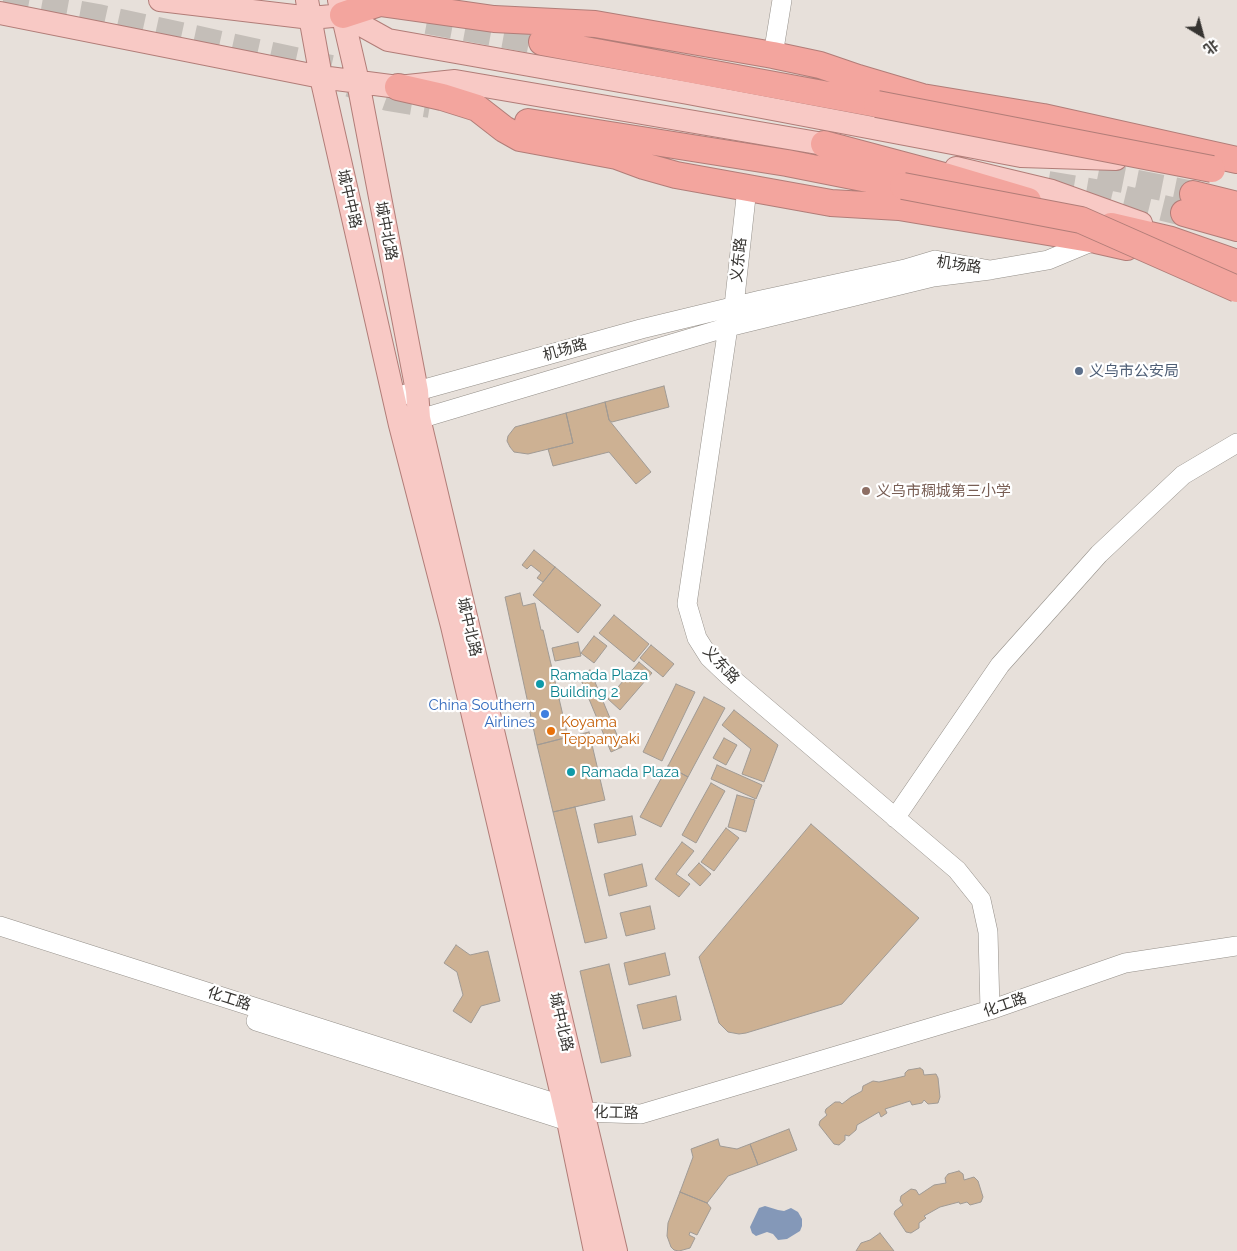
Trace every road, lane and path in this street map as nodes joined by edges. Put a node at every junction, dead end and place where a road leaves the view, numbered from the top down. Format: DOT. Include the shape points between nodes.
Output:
graph roads {
  1 [pos="160,0"];
  2 [pos="782,0"];
  3 [pos="341,8"];
  4 [pos="309,9"];
  5 [pos="0,13"];
  6 [pos="494,19"];
  7 [pos="542,42"];
  8 [pos="773,55"];
  9 [pos="321,77"];
  10 [pos="358,82"];
  11 [pos="398,87"];
  12 [pos="877,104"];
  13 [pos="528,122"];
  14 [pos="824,144"];
  15 [pos="617,156"];
  16 [pos="1200,162"];
  17 [pos="1237,162"];
  18 [pos="1237,171"];
  19 [pos="899,185"];
  20 [pos="746,188"];
  21 [pos="1237,205"];
  22 [pos="1237,228"];
  23 [pos="1088,230"];
  24 [pos="1237,256"];
  25 [pos="1237,263"];
  26 [pos="1201,264"];
  27 [pos="990,270"];
  28 [pos="1237,275"];
  29 [pos="1237,289"];
  30 [pos="734,306"];
  31 [pos="728,327"];
  32 [pos="417,391"];
  33 [pos="395,398"];
  34 [pos="410,422"];
  35 [pos="1237,443"];
  36 [pos="895,818"];
  37 [pos="0,926"];
  38 [pos="0,940"];
  39 [pos="1237,946"];
  40 [pos="990,1010"];
  41 [pos="575,1117"];
  42 [pos="595,1251"];
  43 [pos="616,1251"];
  1 -- 4 [label="main road"];
  2 -- 8 [label="street"];
  3 -- 4 [label="main road"];
  3 -- 6 [label="highway" via="380,3"];
  3 -- 10 [label="main road, 城中北路"];
  3 -- 16 [label="main road" via="388,40 1022,156"];
  4 -- 9 [label="main road, 城中中路"];
  5 -- 9 [label="main road"];
  6 -- 8 [label="highway" via="595,24"];
  6 -- 12 [label="highway" via="812,77"];
  7 -- 12 [label="highway"];
  8 -- 17 [label="highway" via="820,65 922,97 1044,117"];
  9 -- 10 [label="main road"];
  9 -- 33 [label="main road, 城中中路"];
  10 -- 11 [label="main road"];
  10 -- 32 [label="main road, 城中北路"];
  11 -- 14 [label="main road" via="455,81"];
  11 -- 15 [label="highway" via="477,108 520,138"];
  12 -- 18 [label="highway, bridge" via="1212,169"];
  13 -- 19 [label="highway" via="787,163"];
  14 -- 24 [label="main road" via="928,161 1052,191"];
  14 -- 26 [label="highway" via="1018,197 1092,228"];
  15 -- 19 [label="highway" via="646,156 801,184"];
  15 -- 20 [label="highway" via="676,175"];
  16 -- 17 [label="main road"];
  16 -- 18 [label="highway"];
  19 -- 23 [label="highway, bridge"];
  20 -- 23 [label="highway" via="831,203 898,207"];
  20 -- 30 [label="street, 义东路"];
  21 -- 22 [label="highway" via="1188,204"];
  23 -- 25 [label="highway, bridge" via="1170,240"];
  23 -- 26 [label="highway"];
  23 -- 27 [label="street" via="1048,260"];
  23 -- 29 [label="highway, bridge"];
  26 -- 28 [label="highway"];
  27 -- 30 [label="street, 机场路" via="934,260"];
  27 -- 31 [label="street, 机场路" via="934,277"];
  30 -- 31 [label="street, 义东路"];
  30 -- 32 [label="street, 机场路"];
  31 -- 34 [label="street, 机场路"];
  31 -- 36 [label="street, 义东路" via="687,604 697,638 709,657 730,677"];
  32 -- 33 [label="street, 机场路"];
  32 -- 34 [label="main road, 城中北路"];
  33 -- 34 [label="main road, 城中北路"];
  34 -- 41 [label="main road, 城中北路"];
  35 -- 36 [label="street" via="1183,475 1099,554 1000,665"];
  36 -- 40 [label="street, 义东路" via="956,870 981,900 988,932"];
  37 -- 41 [label="street, 化工路"];
  38 -- 41 [label="street, 化工路"];
  39 -- 40 [label="street, 化工路" via="1125,963"];
  40 -- 41 [label="street, 化工路" via="641,1114"];
  41 -- 42 [label="main road, 城中北路"];
  41 -- 43 [label="main road, 城中北路"];
}
